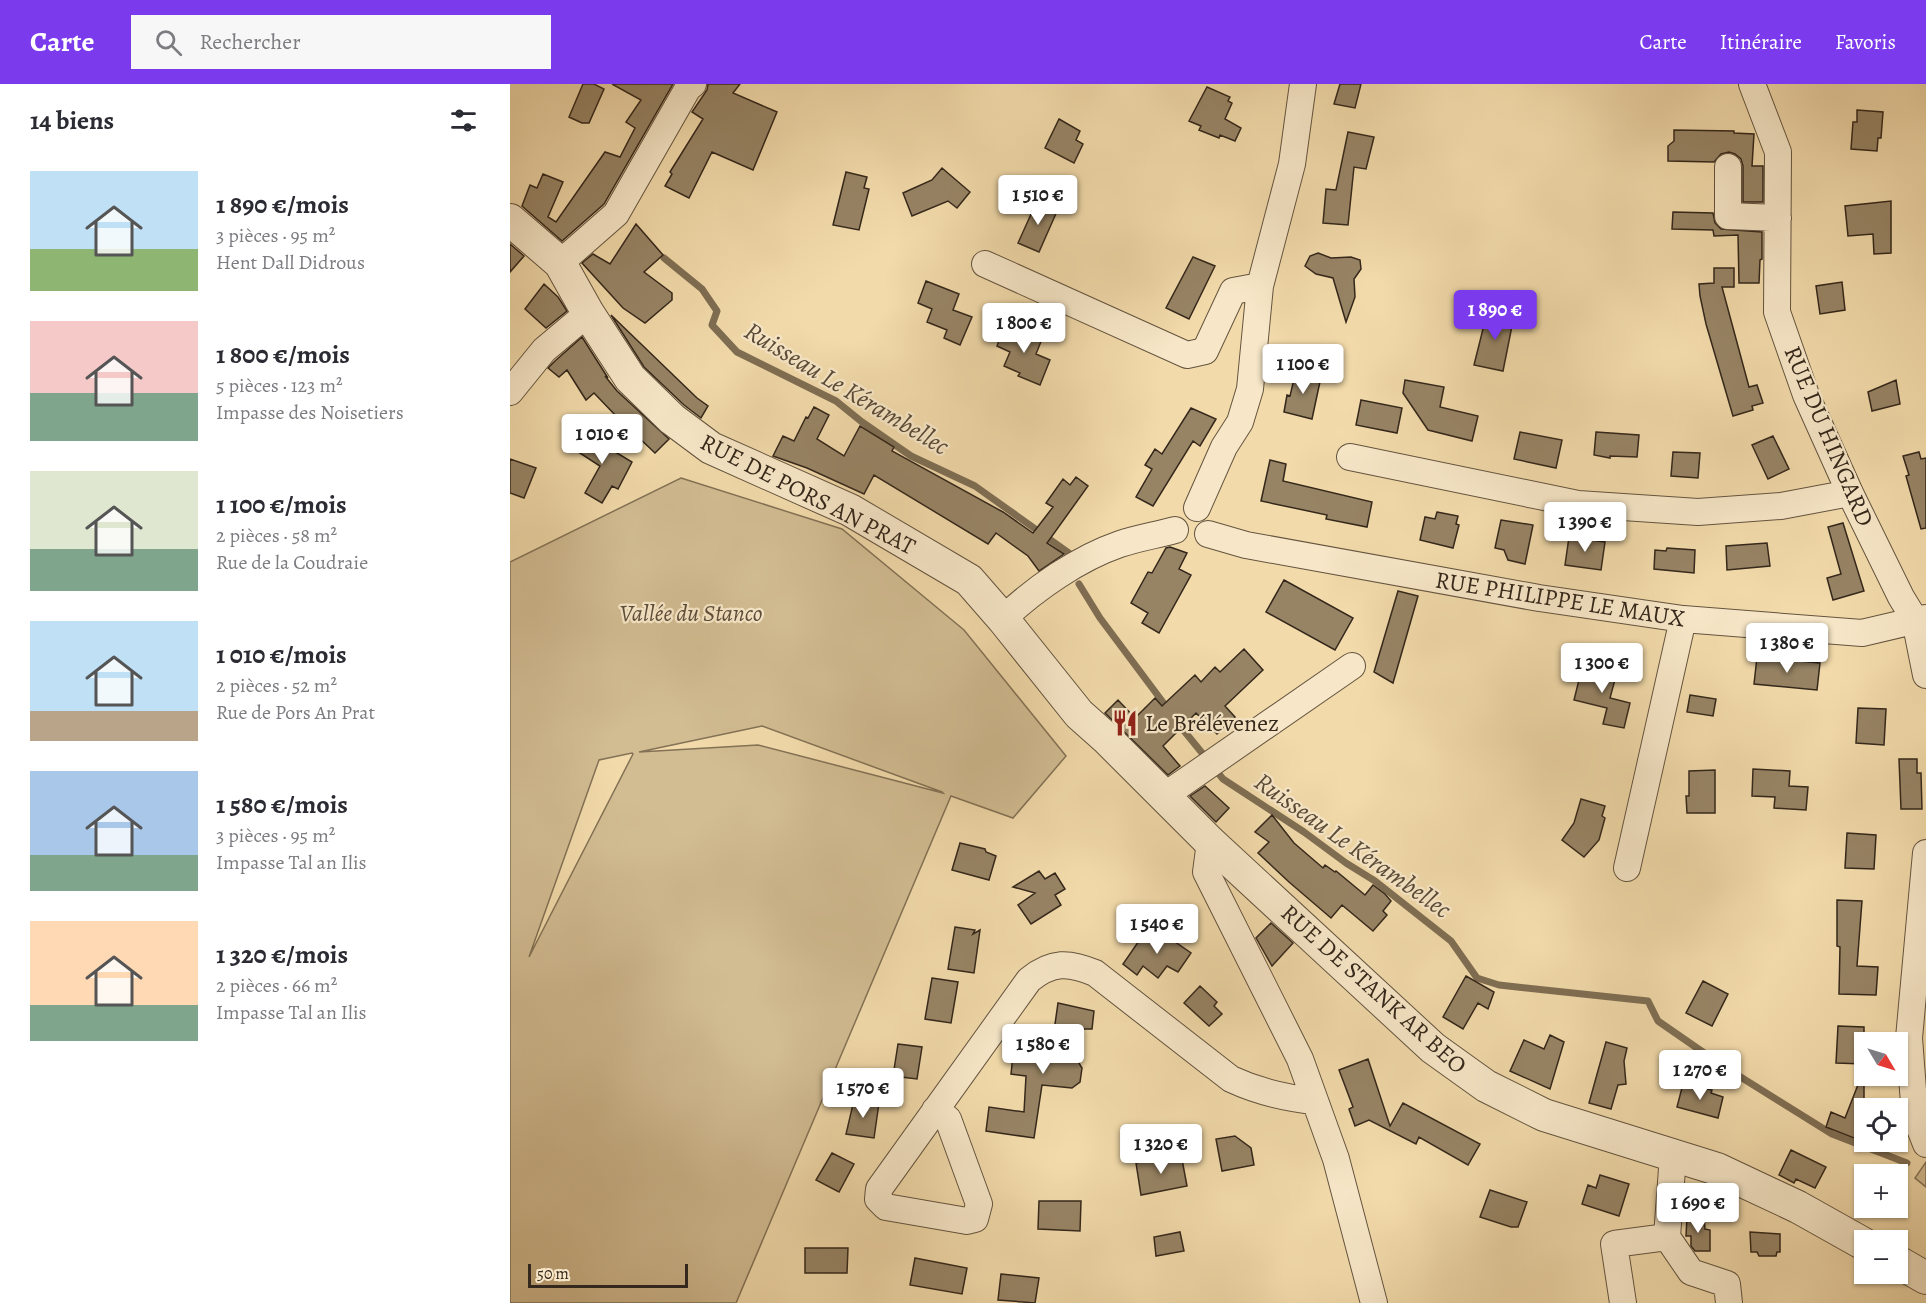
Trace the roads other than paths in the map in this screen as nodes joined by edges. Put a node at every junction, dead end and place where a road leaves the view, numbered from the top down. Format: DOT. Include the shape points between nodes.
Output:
graph roads {
  1 [pos="693,84"];
  2 [pos="1303,84"];
  3 [pos="1756,85"];
  4 [pos="1728,167"];
  5 [pos="1778,218"];
  6 [pos="510,220"];
  7 [pos="560,263"];
  8 [pos="985,264"];
  9 [pos="1260,286"];
  10 [pos="588,313"];
  11 [pos="510,392"];
  12 [pos="1350,457"];
  13 [pos="1850,493"];
  14 [pos="1197,508"];
  15 [pos="1175,530"];
  16 [pos="1208,534"];
  17 [pos="1003,619"];
  18 [pos="1683,619"];
  19 [pos="1921,619"];
  20 [pos="1352,666"];
  21 [pos="1926,675"];
  22 [pos="1164,796"];
  23 [pos="1210,842"];
  24 [pos="1926,853"];
  25 [pos="1627,868"];
  26 [pos="1315,1101"];
  27 [pos="935,1110"];
  28 [pos="1926,1144"];
  29 [pos="1673,1155"];
  30 [pos="1667,1238"];
  31 [pos="1854,1238"];
  32 [pos="1908,1268"];
  33 [pos="1926,1278"];
  34 [pos="1374,1303"];
  35 [pos="1623,1303"];
  36 [pos="1729,1303"];
  1 -- 7 [label="street" via="616,214"];
  2 -- 9 [label="street" via="1292,164"];
  3 -- 5 [label="street, RUE DU HINGARD" via="1778,152"];
  4 -- 5 [label="street" via="1728,216"];
  5 -- 13 [label="street, RUE DU HINGARD" via="1777,312 1806,395"];
  6 -- 7 [label="street, RUE DE PORS AN PRAT"];
  7 -- 10 [label="street, RUE DE PORS AN PRAT"];
  8 -- 9 [label="street" via="1187,355 1205,351 1233,291"];
  9 -- 14 [label="street" via="1250,389 1240,422 1224,447"];
  10 -- 11 [label="street" via="544,350"];
  10 -- 17 [label="street, RUE DE PORS AN PRAT" via="630,378 672,419 711,448 850,510 969,580"];
  12 -- 13 [label="street" via="1578,504 1698,512 1781,506"];
  13 -- 19 [label="street, RUE DU HINGARD" via="1901,597"];
  14 -- 15 [label="street" via="1185,509 1176,518"];
  14 -- 16 [label="street" via="1206,513"];
  15 -- 16 [label="street" via="1180,539 1190,543"];
  15 -- 17 [label="street" via="1119,545 1063,572"];
  16 -- 18 [label="street, RUE PHILIPPE LE MAUX" via="1246,545 1539,598"];
  17 -- 22 [label="street, RUE DE STANK AR BEO" via="1078,714"];
  18 -- 19 [label="street, RUE PHILIPPE LE MAUX" via="1862,633"];
  18 -- 25 [label="street"];
  19 -- 21 [label="street, RUE DU HINGARD"];
  20 -- 22 [label="street"];
  22 -- 23 [label="street, RUE DE STANK AR BEO"];
  23 -- 26 [label="street" via="1206,872 1300,1059"];
  23 -- 29 [label="street, RUE DE STANK AR BEO" via="1432,1048 1486,1086 1544,1115"];
  24 -- 28 [label="street" via="1909,1038 1915,1116"];
  26 -- 27 [label="street" via="1281,1098 1231,1079 1095,973 1065,964 1040,971 1029,980"];
  26 -- 34 [label="street" via="1336,1159"];
  27 -- 27 [label="street" via="879,1189 878,1199 886,1207 967,1221 975,1218 979,1204 948,1119"];
  29 -- 30 [label="street"];
  29 -- 31 [label="street, RUE DE STANK AR BEO" via="1717,1169"];
  30 -- 35 [label="street" via="1614,1244"];
  30 -- 36 [label="street" via="1691,1272 1727,1284"];
  32 -- 33 [label="street"];
}
